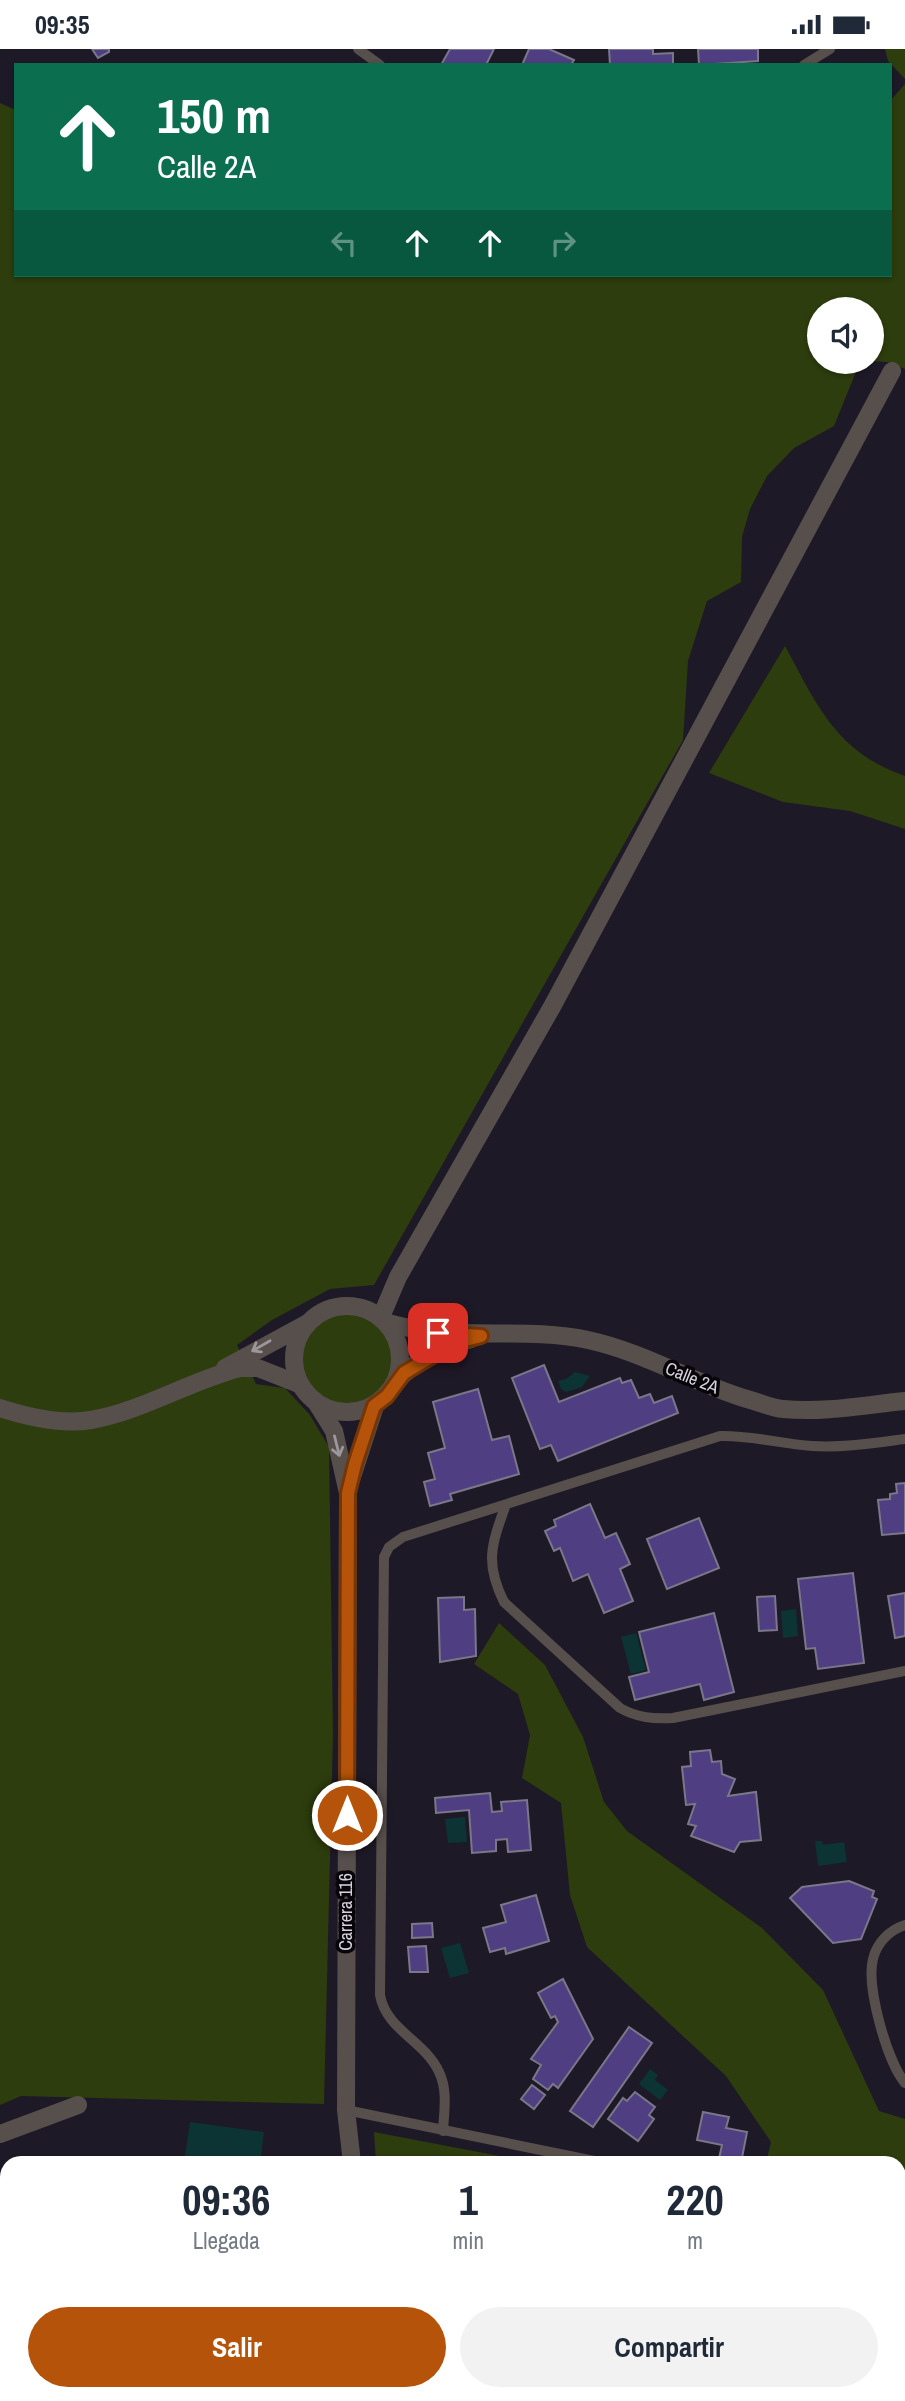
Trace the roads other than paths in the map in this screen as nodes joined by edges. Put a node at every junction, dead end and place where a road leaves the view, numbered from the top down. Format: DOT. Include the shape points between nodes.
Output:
graph roads {
  1 [pos="358,49"];
  2 [pos="830,49"];
  3 [pos="377,63"];
  4 [pos="807,63"];
  5 [pos="891,371"];
  6 [pos="398,1277"];
  7 [pos="363,1307"];
  8 [pos="384,1320"];
  9 [pos="308,1323"];
  10 [pos="481,1336"];
  11 [pos="217,1374"];
  12 [pos="396,1382"];
  13 [pos="301,1385"];
  14 [pos="905,1401"];
  15 [pos="316,1402"];
  16 [pos="374,1406"];
  17 [pos="0,1408"];
  18 [pos="905,1439"];
  19 [pos="348,1493"];
  20 [pos="505,1507"];
  21 [pos="905,1671"];
  22 [pos="905,1925"];
  23 [pos="905,2083"];
  24 [pos="78,2105"];
  25 [pos="346,2111"];
  26 [pos="443,2131"];
  27 [pos="0,2134"];
  28 [pos="351,2156"];
  29 [pos="569,2156"];
  1 -- 3 [label="lane"];
  2 -- 4 [label="lane"];
  5 -- 6 [label="street" via="553,1005"];
  6 -- 7 [label="street"];
  6 -- 8 [label="street"];
  7 -- 8 [label="street"];
  7 -- 9 [label="street" via="333,1307"];
  8 -- 10 [label="street, Calle 2A" via="438,1333"];
  8 -- 12 [label="street" via="400,1351"];
  9 -- 11 [label="street, one-way"];
  9 -- 13 [label="street" via="300,1333 294,1359"];
  10 -- 12 [label="street, Calle 2A" via="454,1343"];
  10 -- 14 [label="street, Calle 2A" via="552,1334 590,1340 782,1409"];
  11 -- 13 [label="street" via="258,1367"];
  11 -- 17 [label="street" via="128,1410 90,1420 47,1420"];
  12 -- 16 [label="street"];
  13 -- 15 [label="street"];
  15 -- 16 [label="street" via="345,1413"];
  15 -- 19 [label="street, Carrera 116, one-way" via="334,1431"];
  16 -- 19 [label="street, Carrera 116"];
  18 -- 20 [label="lane" via="842,1447 720,1436"];
  19 -- 25 [label="street, Carrera 116"];
  20 -- 21 [label="lane" via="489,1561 504,1602 632,1714 673,1718"];
  20 -- 26 [label="lane" via="396,1541 384,1557 380,1995 387,2017 430,2057 440,2073"];
  22 -- 23 [label="lane" via="880,1943 872,1979 887,2053"];
  24 -- 27 [label="street"];
  25 -- 26 [label="lane"];
  25 -- 28 [label="street, Carrera 116"];
  26 -- 29 [label="lane"];
}
